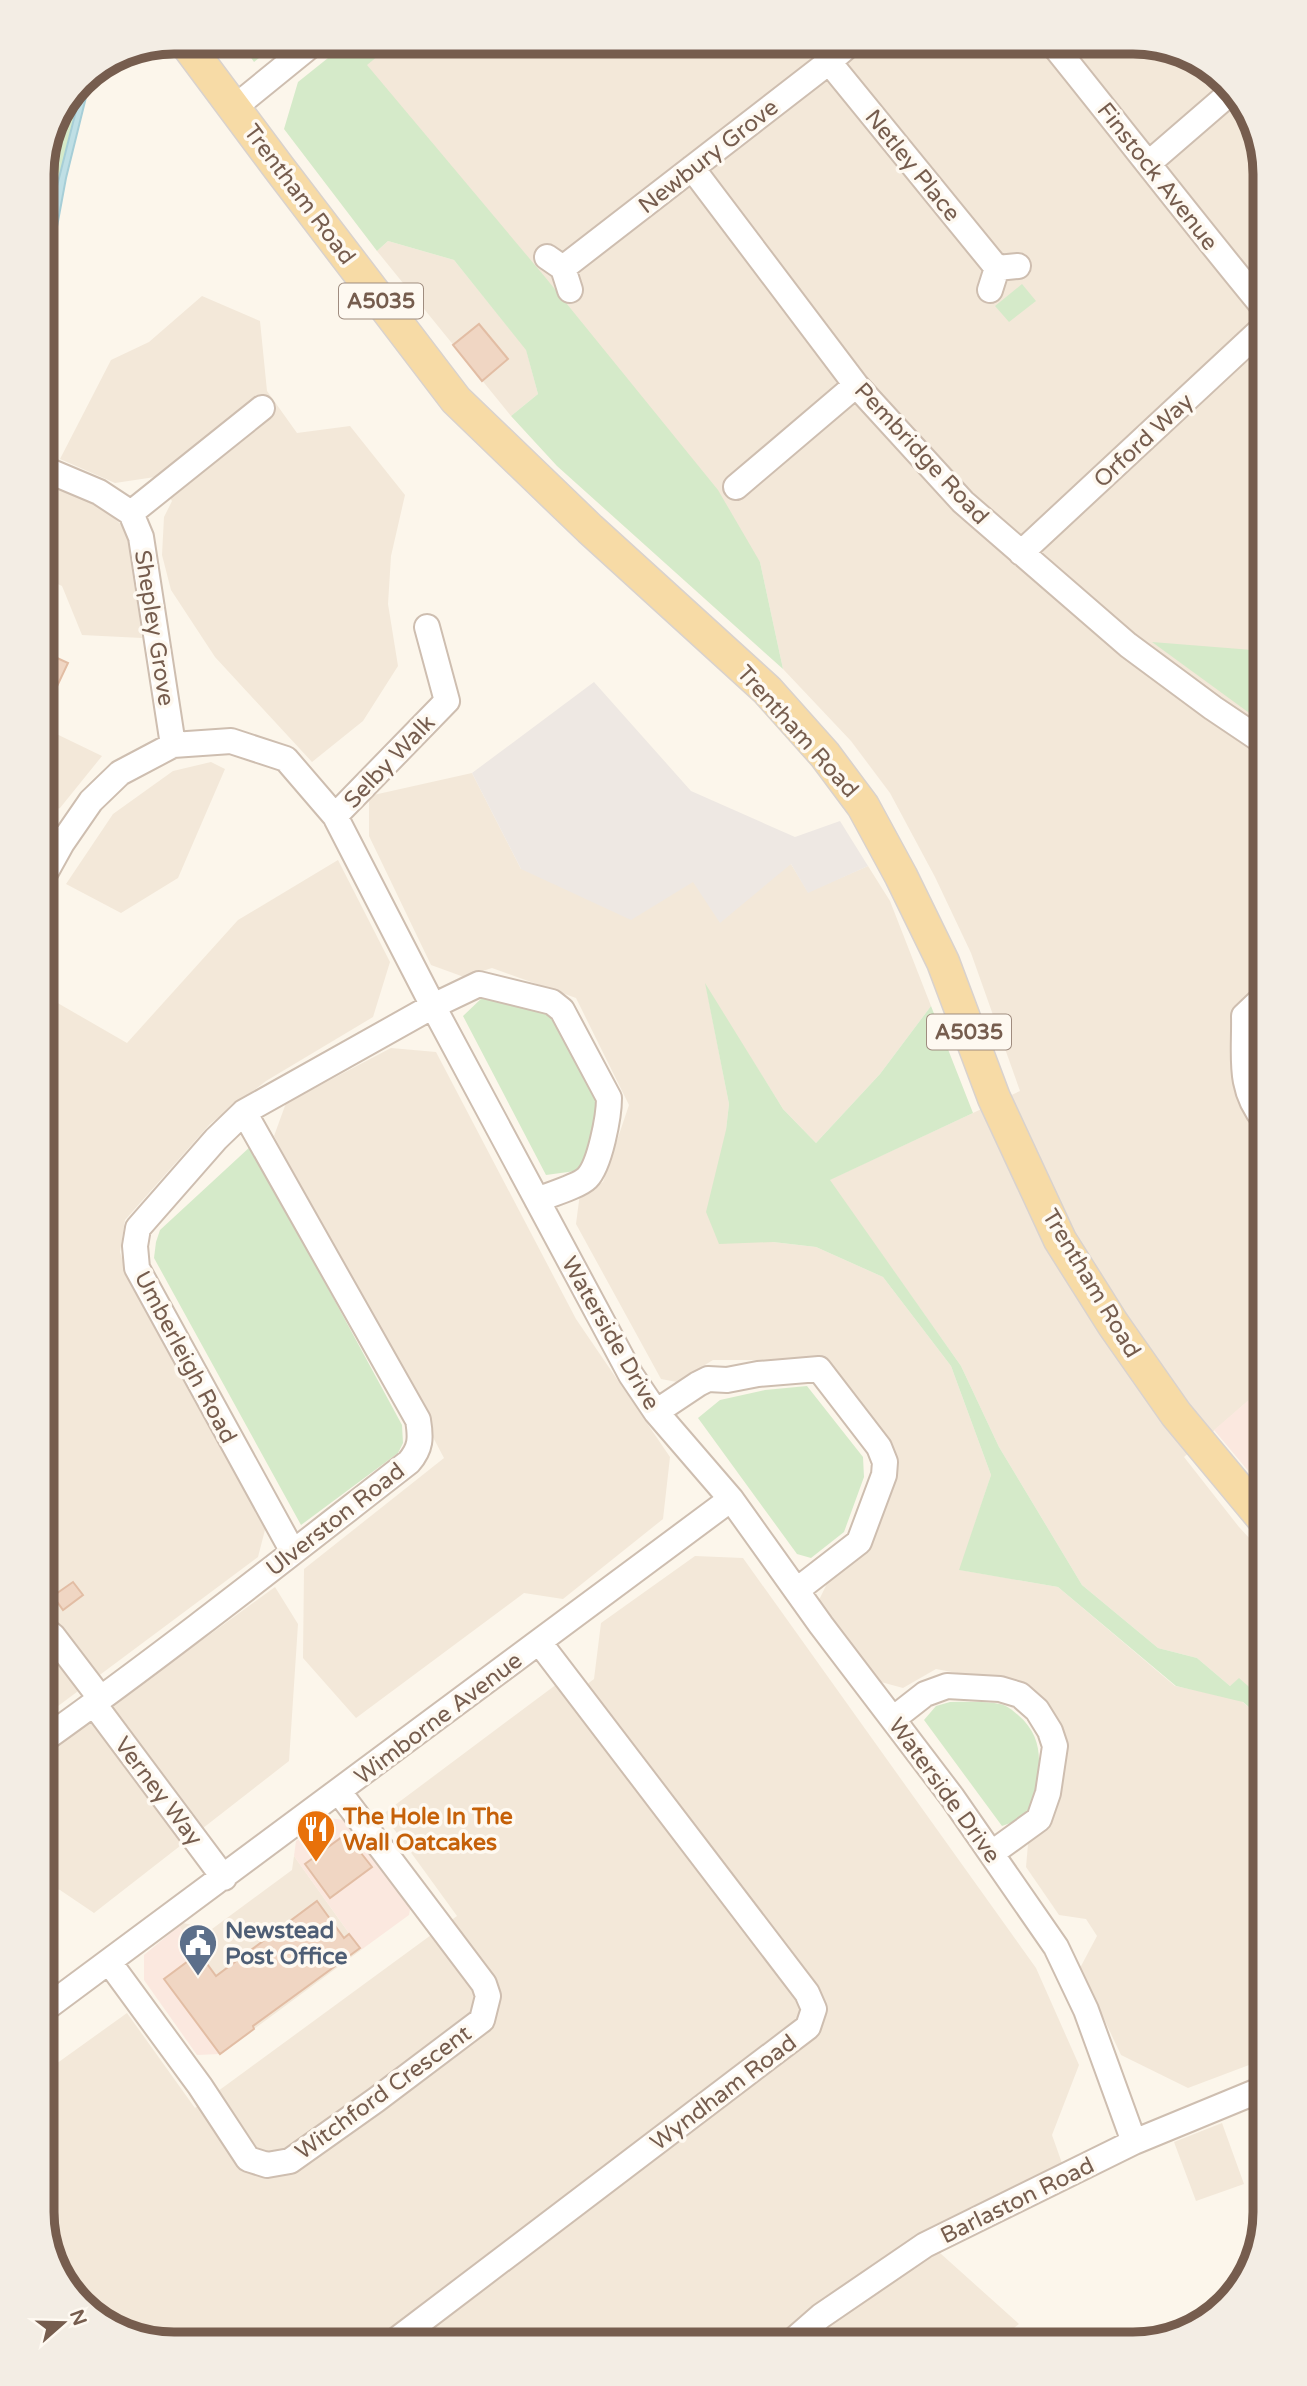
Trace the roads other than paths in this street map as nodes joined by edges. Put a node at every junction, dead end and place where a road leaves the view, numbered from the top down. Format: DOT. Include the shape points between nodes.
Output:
graph roads {
  1 [pos="195,54"];
  2 [pos="300,54"];
  3 [pos="838,55"];
  4 [pos="1061,55"];
  5 [pos="830,62"];
  6 [pos="1225,97"];
  7 [pos="235,107"];
  8 [pos="1149,163"];
  9 [pos="692,168"];
  10 [pos="560,272"];
  11 [pos="1001,275"];
  12 [pos="1253,295"];
  13 [pos="1253,338"];
  14 [pos="856,385"];
  15 [pos="262,408"];
  16 [pos="55,474"];
  17 [pos="734,492"];
  18 [pos="131,513"];
  19 [pos="1021,553"];
  20 [pos="426,627"];
  21 [pos="1253,735"];
  22 [pos="173,744"];
  23 [pos="335,816"];
  24 [pos="55,835"];
  25 [pos="433,1006"];
  26 [pos="1253,1007"];
  27 [pos="1253,1103"];
  28 [pos="244,1112"];
  29 [pos="537,1200"];
  30 [pos="656,1412"];
  31 [pos="731,1499"];
  32 [pos="1253,1503"];
  33 [pos="293,1552"];
  34 [pos="797,1590"];
  35 [pos="54,1638"];
  36 [pos="539,1642"];
  37 [pos="97,1701"];
  38 [pos="893,1719"];
  39 [pos="54,1732"];
  40 [pos="339,1792"];
  41 [pos="992,1853"];
  42 [pos="224,1878"];
  43 [pos="109,1962"];
  44 [pos="54,2002"];
  45 [pos="1253,2093"];
  46 [pos="1134,2142"];
  47 [pos="408,2331"];
  48 [pos="803,2332"];
  1 -- 7 [label="main road, Trentham Road / A5035"];
  2 -- 7 [label="street"];
  3 -- 5 [label="street, Newbury Grove"];
  4 -- 8 [label="street, Finstock Avenue"];
  5 -- 9 [label="street, Newbury Grove"];
  5 -- 11 [label="street, Netley Place"];
  6 -- 8 [label="street"];
  7 -- 32 [label="main road, Trentham Road / A5035" via="456,400 767,690 863,806 943,962 994,1098 1060,1240 1176,1414"];
  8 -- 12 [label="street, Finstock Avenue"];
  9 -- 10 [label="street, Newbury Grove"];
  9 -- 14 [label="street, Pembridge Road"];
  13 -- 19 [label="street, Orford Way"];
  14 -- 17 [label="street"];
  14 -- 19 [label="street, Pembridge Road" via="963,502"];
  15 -- 18 [label="street"];
  16 -- 18 [label="street" via="114,500"];
  18 -- 22 [label="street, Shepley Grove" via="141,537"];
  19 -- 21 [label="street, Pembridge Road" via="1128,645"];
  20 -- 23 [label="street, Selby Walk" via="447,701"];
  22 -- 23 [label="street, Waterside Drive" via="231,741 286,759"];
  22 -- 24 [label="street, Waterside Drive" via="120,773"];
  23 -- 25 [label="street, Waterside Drive"];
  25 -- 28 [label="street, Umberleigh Road"];
  25 -- 29 [label="street, Waterside Drive"];
  25 -- 29 [label="street, Umberleigh Road" via="478,984 552,1002 562,1010 609,1098 609,1113 587,1179"];
  26 -- 27 [label="street" via="1244,1016 1243,1065"];
  28 -- 33 [label="street, Umberleigh Road" via="138,1228 134,1257"];
  28 -- 33 [label="street, Ulverston Road" via="418,1420 421,1437 419,1451 409,1462"];
  29 -- 30 [label="street, Waterside Drive" via="631,1375"];
  30 -- 31 [label="street, Waterside Drive"];
  30 -- 34 [label="street" via="708,1379 819,1369 829,1380 879,1447 884,1475 859,1542"];
  31 -- 34 [label="street, Waterside Drive"];
  31 -- 36 [label="street, Wimborne Avenue"];
  33 -- 37 [label="street, Ulverston Road"];
  34 -- 38 [label="street, Waterside Drive"];
  35 -- 37 [label="street, Verney Way"];
  36 -- 40 [label="street, Wimborne Avenue"];
  36 -- 47 [label="street, Wyndham Road" via="807,1993 814,2009 808,2027"];
  37 -- 39 [label="street, Ulverston Road"];
  37 -- 42 [label="street, Verney Way"];
  38 -- 41 [label="street, Waterside Drive"];
  38 -- 41 [label="street" via="925,1694 947,1686 1000,1689 1020,1695 1038,1710 1055,1746 1048,1793 1039,1819"];
  40 -- 42 [label="street, Wimborne Avenue"];
  40 -- 43 [label="street, Witchford Crescent" via="484,1984 488,1996 482,2020 376,2100 289,2161 267,2165 248,2159"];
  41 -- 46 [label="street, Waterside Drive" via="1056,1947 1086,2010"];
  42 -- 43 [label="street, Wimborne Avenue"];
  43 -- 44 [label="street, Wimborne Avenue"];
  45 -- 46 [label="street, Barlaston Road"];
  46 -- 48 [label="street, Barlaston Road" via="925,2245"];
}
